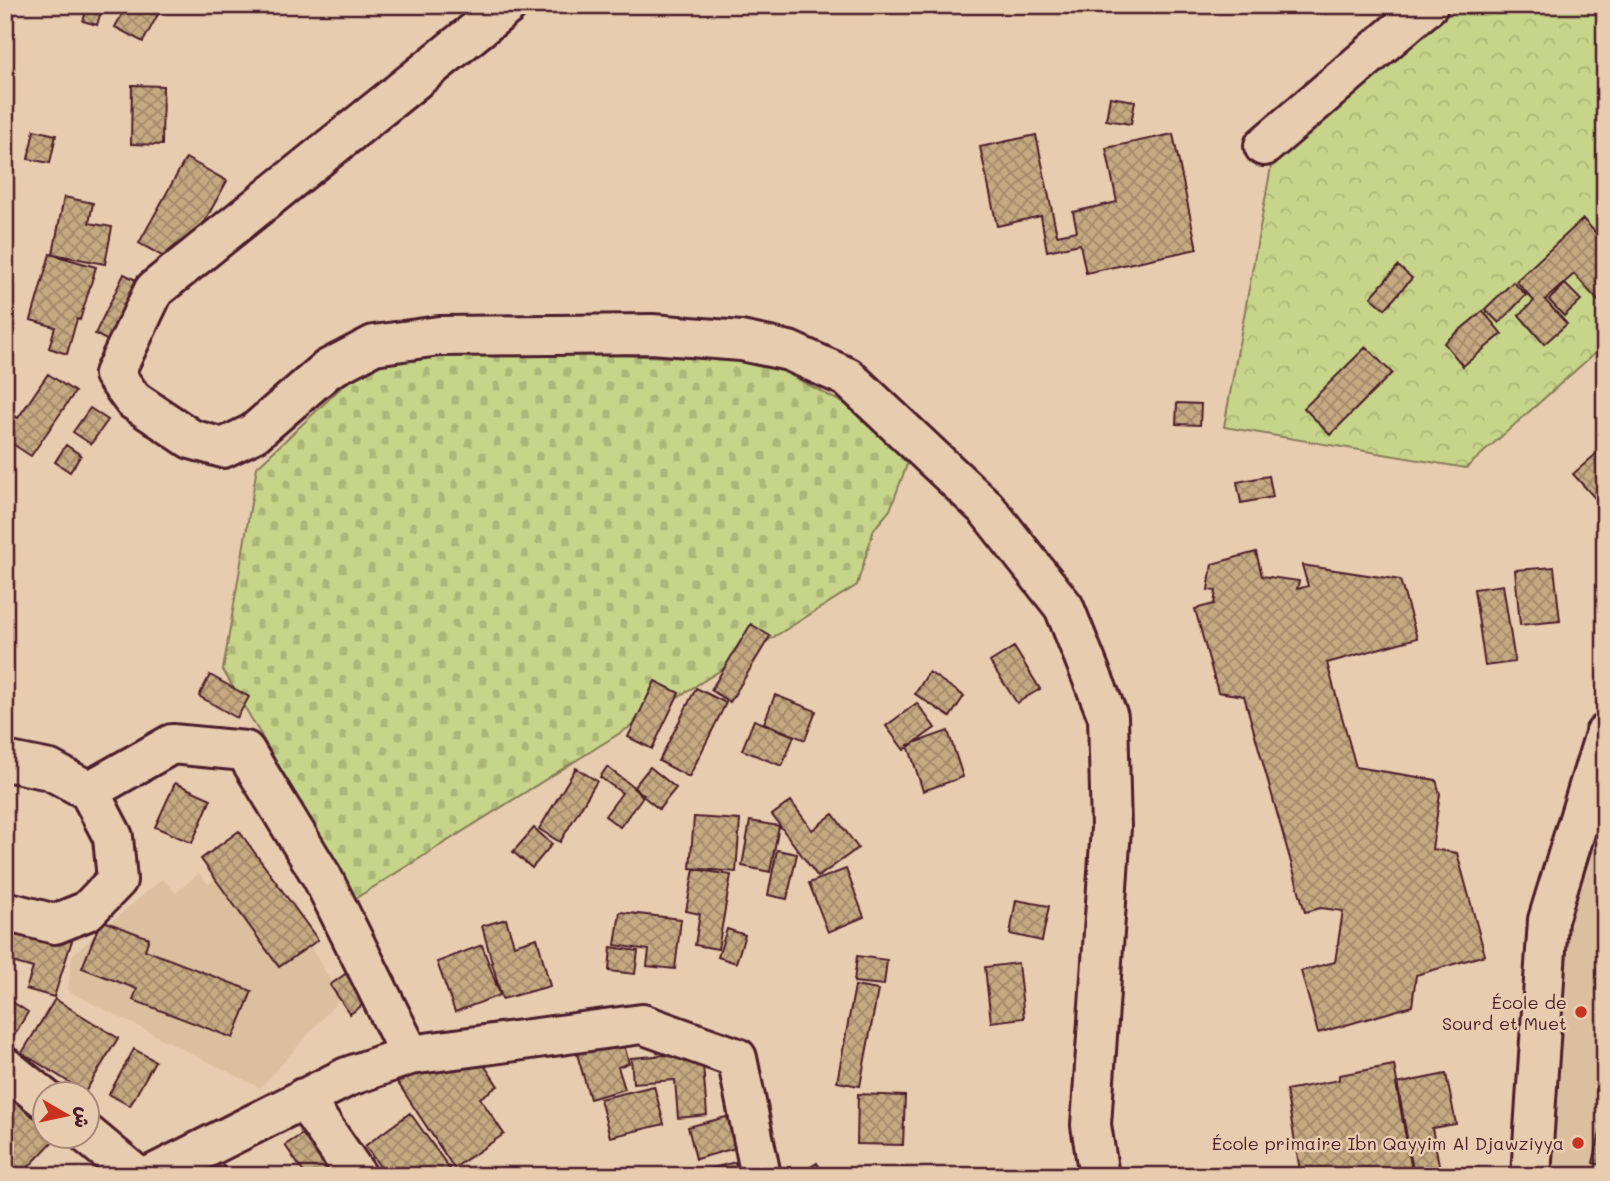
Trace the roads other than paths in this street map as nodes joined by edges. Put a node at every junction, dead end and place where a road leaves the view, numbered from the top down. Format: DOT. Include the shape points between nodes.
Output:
graph roads {
  1 [pos="508,5"];
  2 [pos="1428,5"];
  3 [pos="1264,146"];
  4 [pos="1605,734"];
  5 [pos="5,761"];
  6 [pos="89,791"];
  7 [pos="5,911"];
  8 [pos="410,1055"];
  9 [pos="5,1067"];
  10 [pos="32,1089"];
  11 [pos="303,1098"];
  12 [pos="102,1147"];
  13 [pos="137,1176"];
  14 [pos="150,1176"];
  15 [pos="357,1176"];
  16 [pos="761,1176"];
  17 [pos="1099,1176"];
  18 [pos="1531,1176"];
  1 -- 17 [label="street" via="154,290 114,374 133,400 191,439 223,448 254,433 328,369 374,345 439,336 652,334 741,341 789,351 847,377 986,508 1064,607 1108,717 1111,828 1091,1125"];
  2 -- 3 [label="street"];
  4 -- 18 [label="street" via="1548,919"];
  5 -- 6 [label="street" via="50,770"];
  6 -- 7 [label="street" via="113,837 117,880 88,911 55,924"];
  6 -- 8 [label="street" via="172,744 245,751 323,877"];
  8 -- 11 [label="street"];
  8 -- 16 [label="street" via="642,1024 737,1058"];
  9 -- 10 [label="street"];
  11 -- 14 [label="street"];
  11 -- 15 [label="street"];
  12 -- 13 [label="street"];
}
